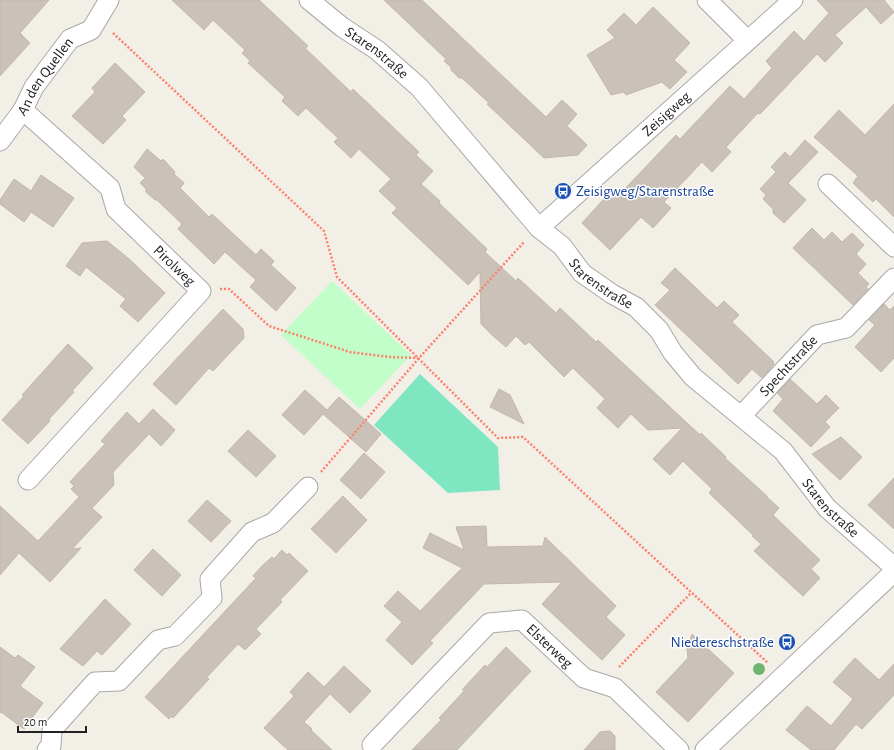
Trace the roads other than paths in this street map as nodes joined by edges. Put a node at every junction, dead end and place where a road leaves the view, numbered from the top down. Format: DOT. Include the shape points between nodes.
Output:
graph roads {
  1 [pos="109,0"];
  2 [pos="309,0"];
  3 [pos="707,0"];
  4 [pos="793,0"];
  5 [pos="747,40"];
  6 [pos="23,110"];
  7 [pos="0,141"];
  8 [pos="828,184"];
  9 [pos="539,228"];
  10 [pos="894,247"];
  11 [pos="894,278"];
  12 [pos="741,416"];
  13 [pos="28,480"];
  14 [pos="308,487"];
  15 [pos="894,567"];
  16 [pos="894,572"];
  17 [pos="372,745"];
  18 [pos="47,750"];
  19 [pos="679,750"];
  20 [pos="705,750"];
  1 -- 6 [label="street, An den Quellen" via="91,30 70,39 34,87"];
  2 -- 9 [label="street, Starenstraße" via="342,27 377,50 419,87"];
  3 -- 5 [label="street"];
  4 -- 5 [label="street, Zeisigweg"];
  5 -- 9 [label="street, Zeisigweg"];
  6 -- 7 [label="street, An den Quellen"];
  6 -- 13 [label="street, Pirolweg" via="110,188 116,209 201,291"];
  8 -- 10 [label="street"];
  9 -- 12 [label="street, Starenstraße" via="562,246 582,273 636,307 659,330 673,353 693,377"];
  11 -- 12 [label="street, Spechtstraße" via="846,328 817,335"];
  12 -- 15 [label="street, Starenstraße" via="783,451 827,508"];
  14 -- 18 [label="street" via="274,523 252,532 210,579 212,598 175,636 158,640 118,681 95,682 52,730 51,746"];
  16 -- 20 [label="street"];
  17 -- 19 [label="street, Elsterweg" via="489,624 522,620 584,678 615,688"];
}
